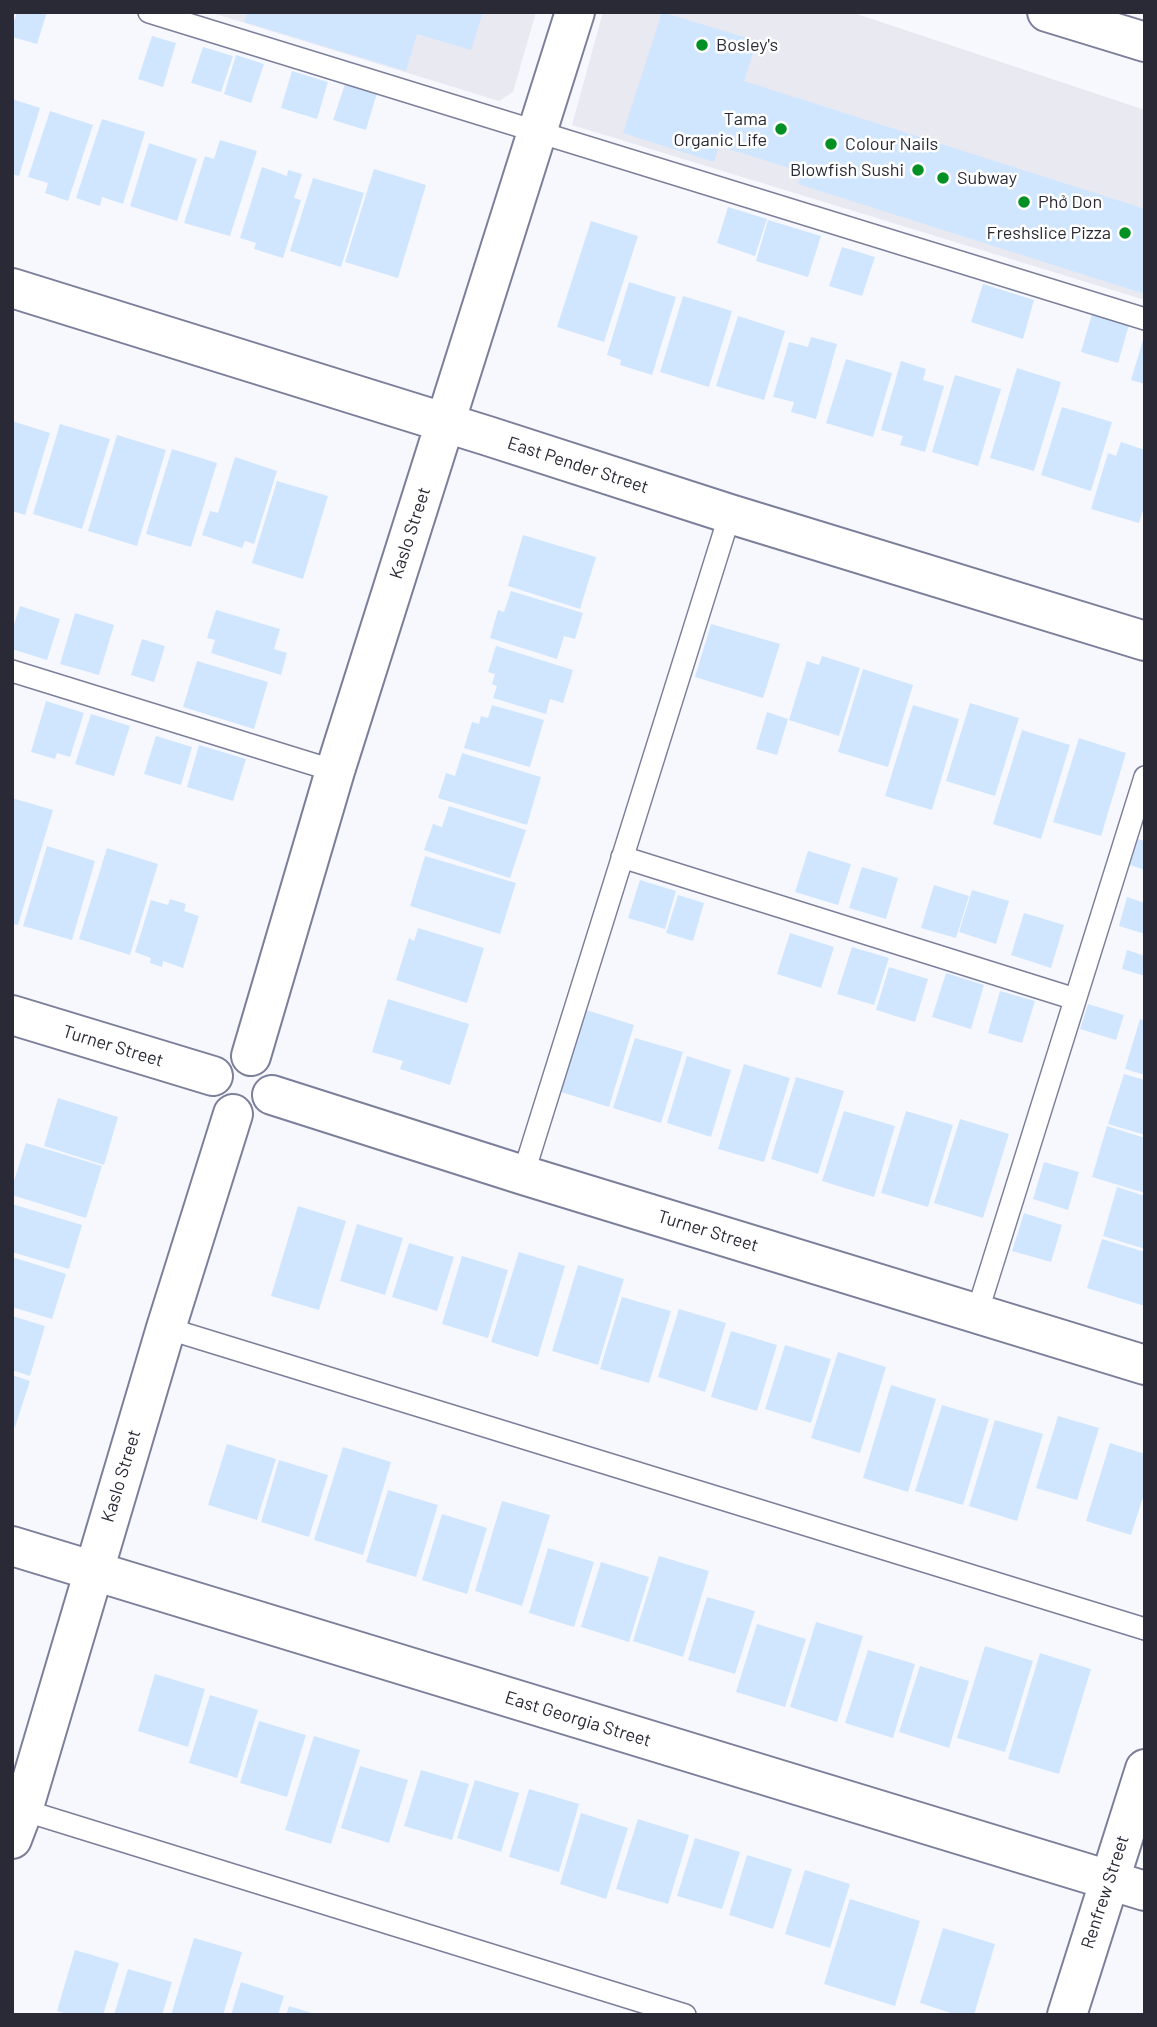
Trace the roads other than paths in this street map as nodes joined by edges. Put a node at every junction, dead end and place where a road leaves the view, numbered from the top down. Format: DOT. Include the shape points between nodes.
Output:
graph roads {
  1 [pos="149,12"];
  2 [pos="576,12"];
  3 [pos="1047,12"];
  4 [pos="1145,42"];
  5 [pos="539,132"];
  6 [pos="12,288"];
  7 [pos="1145,319"];
  8 [pos="445,423"];
  9 [pos="730,514"];
  10 [pos="1145,640"];
  11 [pos="12,671"];
  12 [pos="335,771"];
  13 [pos="1145,777"];
  14 [pos="622,857"];
  15 [pos="1075,999"];
  16 [pos="12,1015"];
  17 [pos="251,1056"];
  18 [pos="213,1076"];
  19 [pos="272,1095"];
  20 [pos="233,1114"];
  21 [pos="523,1175"];
  22 [pos="977,1313"];
  23 [pos="166,1328"];
  24 [pos="1145,1365"];
  25 [pos="12,1546"];
  26 [pos="93,1571"];
  27 [pos="1145,1629"];
  28 [pos="1145,1769"];
  29 [pos="18,1824"];
  30 [pos="1109,1880"];
  31 [pos="1145,1891"];
  32 [pos="685,2015"];
  33 [pos="1067,2015"];
  1 -- 5 [label="lane"];
  2 -- 5 [label="street, Kaslo Street"];
  3 -- 4 [label="street"];
  5 -- 7 [label="lane"];
  5 -- 8 [label="street, Kaslo Street"];
  6 -- 8 [label="street, East Pender Street"];
  8 -- 9 [label="street, East Pender Street"];
  8 -- 12 [label="street, Kaslo Street"];
  9 -- 10 [label="street, East Pender Street"];
  9 -- 14 [label="lane"];
  11 -- 12 [label="lane"];
  12 -- 17 [label="street, Kaslo Street"];
  13 -- 15 [label="lane"];
  14 -- 15 [label="lane"];
  14 -- 21 [label="lane"];
  15 -- 22 [label="lane"];
  16 -- 18 [label="street, Turner Street"];
  17 -- 18 [label="street" via="224,1061"];
  17 -- 19 [label="street" via="267,1067"];
  18 -- 20 [label="street" via="213,1095"];
  19 -- 20 [label="street" via="252,1114"];
  19 -- 21 [label="street, Turner Street"];
  20 -- 23 [label="street, Kaslo Street"];
  21 -- 22 [label="street, Turner Street"];
  22 -- 24 [label="street, Turner Street"];
  23 -- 26 [label="street, Kaslo Street"];
  23 -- 27 [label="lane"];
  25 -- 26 [label="street, East Georgia Street"];
  26 -- 29 [label="street, Kaslo Street"];
  26 -- 30 [label="street, East Georgia Street"];
  28 -- 30 [label="street, Renfrew Street"];
  29 -- 32 [label="lane"];
  30 -- 31 [label="street, East Georgia Street"];
  30 -- 33 [label="street, Renfrew Street"];
}
